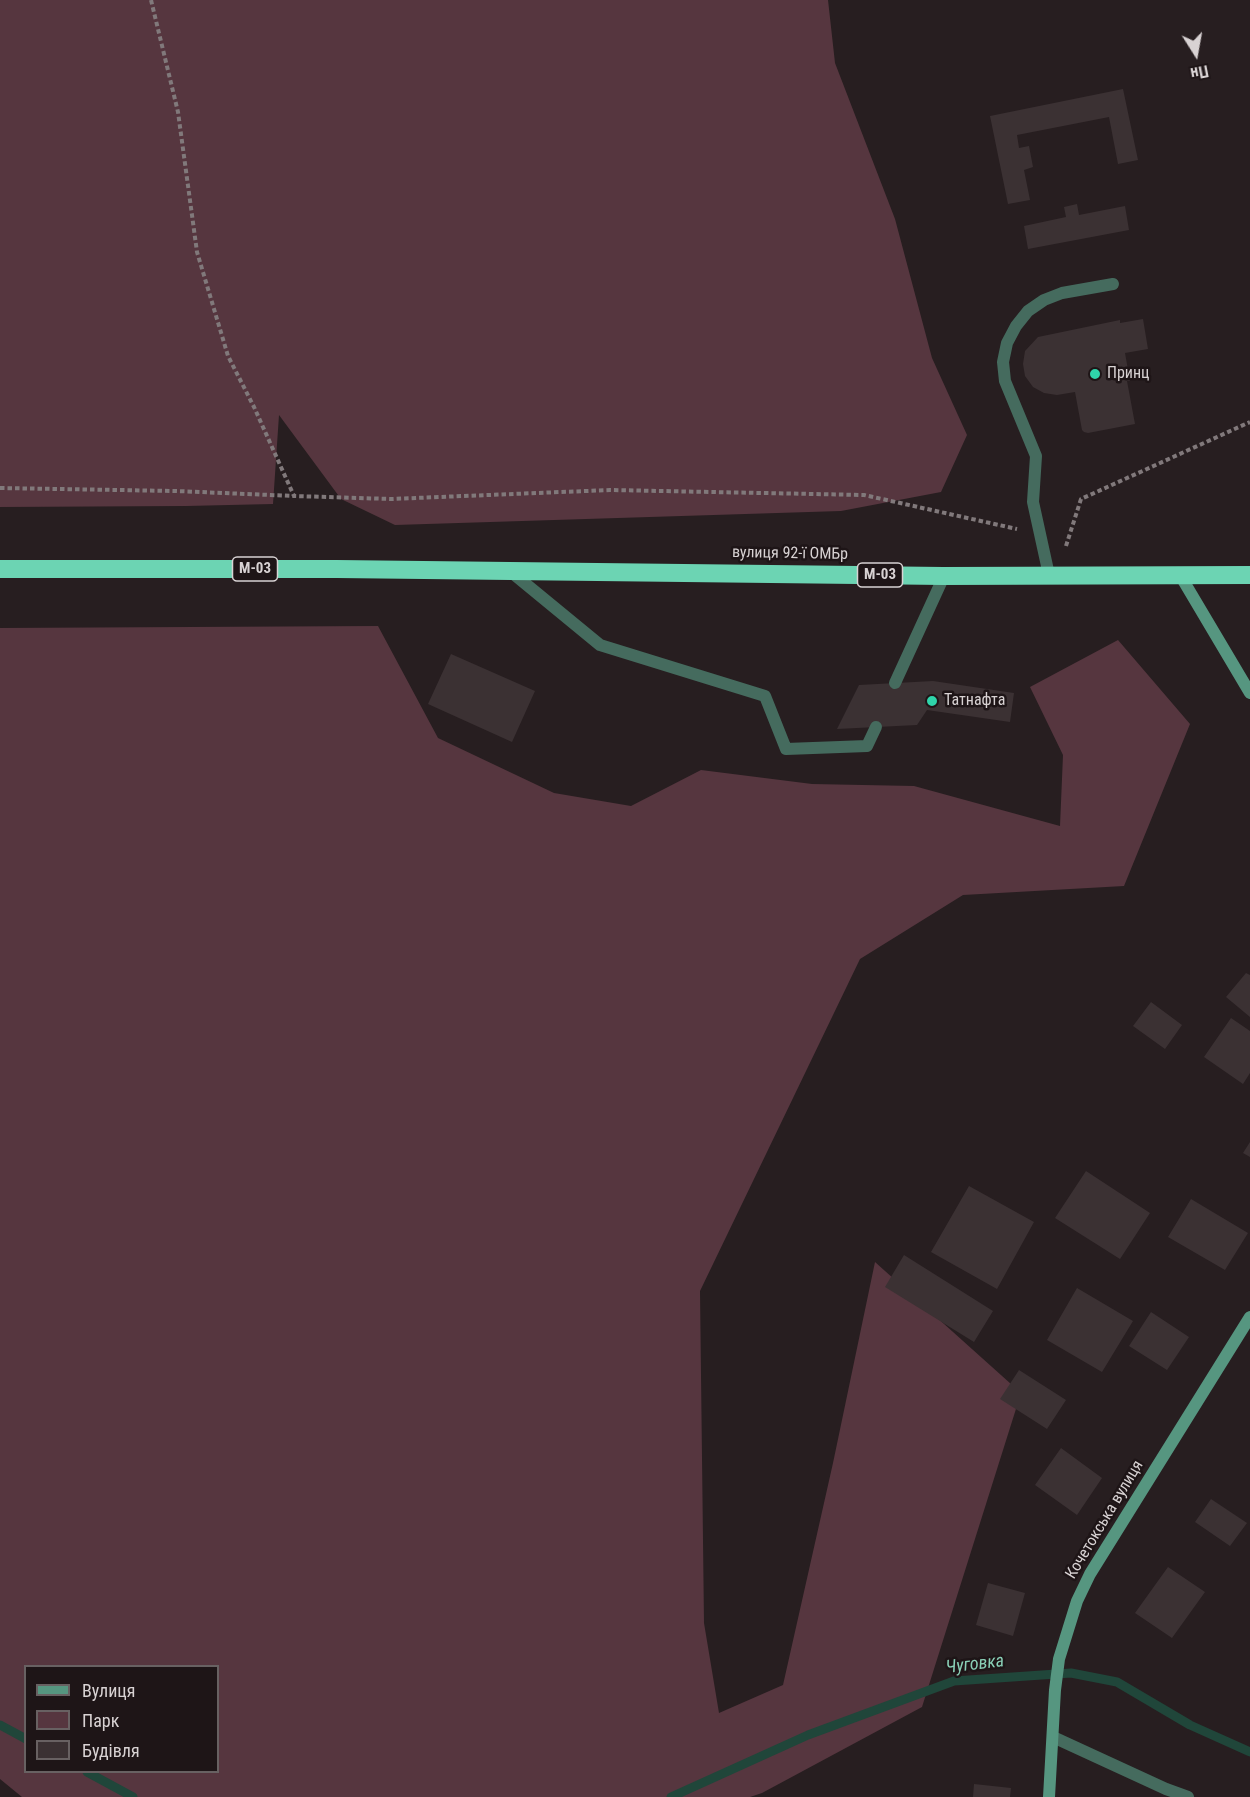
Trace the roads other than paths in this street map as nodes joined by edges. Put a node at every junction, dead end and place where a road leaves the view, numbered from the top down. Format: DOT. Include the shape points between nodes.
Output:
graph roads {
  1 [pos="1113,284"];
  2 [pos="0,569"];
  3 [pos="510,571"];
  4 [pos="1053,575"];
  5 [pos="1180,575"];
  6 [pos="1250,575"];
  7 [pos="944,576"];
  8 [pos="896,683"];
  9 [pos="1250,693"];
  10 [pos="876,727"];
  11 [pos="1250,1317"];
  12 [pos="1053,1737"];
  13 [pos="1049,1797"];
  14 [pos="1188,1797"];
  1 -- 4 [label="street" via="1044,300 1028,311 1007,343 1005,381 1036,456 1033,502"];
  2 -- 3 [label="highway, М-03"];
  3 -- 7 [label="highway, вулиця 92-ї ОМБр / М-03"];
  3 -- 10 [label="street" via="600,645 765,696 786,748 867,746"];
  4 -- 5 [label="highway, вулиця 92-ї ОМБр / М-03"];
  4 -- 7 [label="highway, вулиця 92-ї ОМБр / М-03"];
  5 -- 6 [label="highway, вулиця 92-ї ОМБр / М-03"];
  5 -- 9 [label="main road"];
  7 -- 8 [label="street"];
  11 -- 12 [label="main road, Кочетокська вулиця" via="1077,1601 1059,1659"];
  12 -- 13 [label="main road, Кочетокська вулиця"];
  12 -- 14 [label="street"];
}
